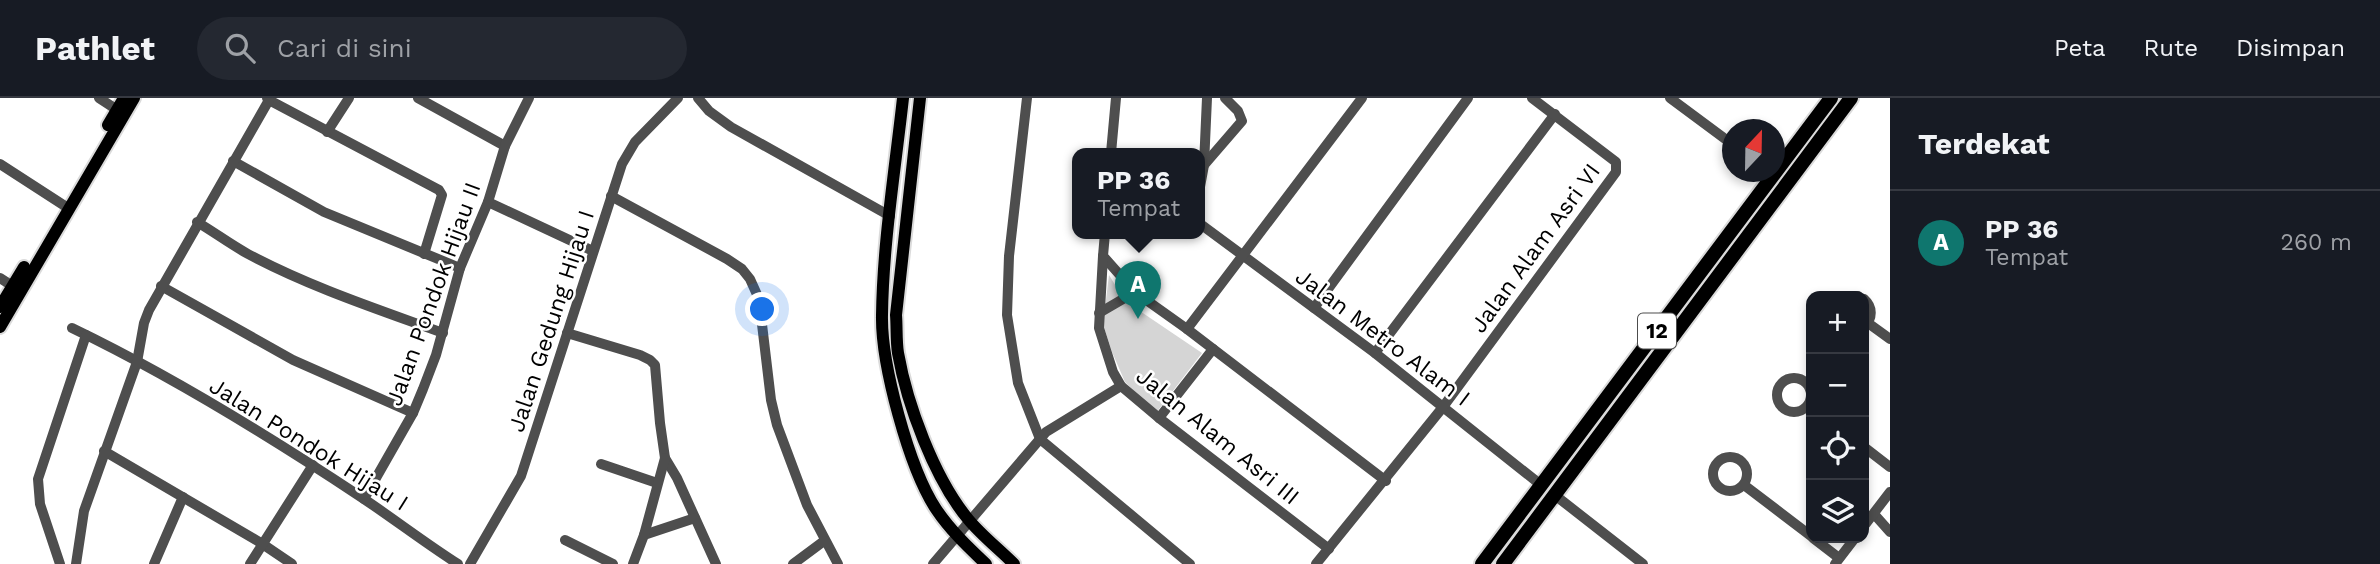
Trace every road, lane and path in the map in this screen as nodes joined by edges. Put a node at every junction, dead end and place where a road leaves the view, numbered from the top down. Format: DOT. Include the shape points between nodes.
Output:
graph roads {
  1 [pos="99,98"];
  2 [pos="124,98"];
  3 [pos="134,98"];
  4 [pos="349,98"];
  5 [pos="418,98"];
  6 [pos="529,98"];
  7 [pos="678,98"];
  8 [pos="698,98"];
  9 [pos="903,98"];
  10 [pos="920,98"];
  11 [pos="1027,98"];
  12 [pos="1116,98"];
  13 [pos="1207,98"];
  14 [pos="1225,98"];
  15 [pos="1362,98"];
  16 [pos="1468,98"];
  17 [pos="1532,98"];
  18 [pos="1670,98"];
  19 [pos="1831,98"];
  20 [pos="1851,98"];
  21 [pos="268,99"];
  22 [pos="120,112"];
  23 [pos="1555,114"];
  24 [pos="327,132"];
  25 [pos="1722,137"];
  26 [pos="505,146"];
  27 [pos="1111,148"];
  28 [pos="1205,148"];
  29 [pos="1785,156"];
  30 [pos="233,161"];
  31 [pos="0,164"];
  32 [pos="1205,164"];
  33 [pos="1765,182"];
  34 [pos="611,196"];
  35 [pos="488,202"];
  36 [pos="65,206"];
  37 [pos="890,216"];
  38 [pos="197,222"];
  39 [pos="1205,228"];
  40 [pos="1104,239"];
  41 [pos="593,251"];
  42 [pos="424,254"];
  43 [pos="1103,256"];
  44 [pos="1244,257"];
  45 [pos="460,268"];
  46 [pos="0,278"];
  47 [pos="161,286"];
  48 [pos="17,288"];
  49 [pos="1135,292"];
  50 [pos="1314,308"];
  51 [pos="1099,313"];
  52 [pos="1,317"];
  53 [pos="1869,327"];
  54 [pos="72,328"];
  55 [pos="1187,328"];
  56 [pos="443,333"];
  57 [pos="566,333"];
  58 [pos="86,335"];
  59 [pos="1890,339"];
  60 [pos="1213,349"];
  61 [pos="1375,353"];
  62 [pos="137,362"];
  63 [pos="1121,386"];
  64 [pos="1443,407"];
  65 [pos="413,413"];
  66 [pos="1159,418"];
  67 [pos="1040,439"];
  68 [pos="104,451"];
  69 [pos="1869,451"];
  70 [pos="665,458"];
  71 [pos="601,464"];
  72 [pos="313,466"];
  73 [pos="1890,467"];
  74 [pos="1386,481"];
  75 [pos="657,483"];
  76 [pos="1541,485"];
  77 [pos="1744,485"];
  78 [pos="1890,492"];
  79 [pos="1556,496"];
  80 [pos="183,497"];
  81 [pos="364,499"];
  82 [pos="1874,513"];
  83 [pos="695,518"];
  84 [pos="969,520"];
  85 [pos="1869,520"];
  86 [pos="1806,532"];
  87 [pos="1890,532"];
  88 [pos="644,536"];
  89 [pos="956,536"];
  90 [pos="565,540"];
  91 [pos="824,541"];
  92 [pos="261,543"];
  93 [pos="1818,543"];
  94 [pos="1851,543"];
  95 [pos="1329,549"];
  96 [pos="1837,561"];
  97 [pos="60,564"];
  98 [pos="76,564"];
  99 [pos="154,564"];
  100 [pos="250,564"];
  101 [pos="292,564"];
  102 [pos="458,564"];
  103 [pos="471,564"];
  104 [pos="612,564"];
  105 [pos="633,564"];
  106 [pos="716,564"];
  107 [pos="793,564"];
  108 [pos="838,564"];
  109 [pos="933,564"];
  110 [pos="986,564"];
  111 [pos="1014,564"];
  112 [pos="1190,564"];
  113 [pos="1316,564"];
  114 [pos="1482,564"];
  115 [pos="1503,564"];
  116 [pos="1643,564"];
  1 -- 22 [label="street"];
  2 -- 22 [label="main road"];
  3 -- 22 [label="main road"];
  4 -- 24 [label="street"];
  5 -- 26 [label="street"];
  6 -- 26 [label="street, Jalan Pondok Hijau II"];
  7 -- 34 [label="street, Jalan Gedung Hijau I" via="635,142"];
  8 -- 37 [label="street" via="731,127"];
  9 -- 37 [label="main road"];
  10 -- 84 [label="main road" via="896,315 898,351 933,462"];
  11 -- 67 [label="street" via="1007,315 1018,383"];
  12 -- 27 [label="street"];
  13 -- 28 [label="street"];
  14 -- 32 [label="street" via="1242,121"];
  15 -- 44 [label="street"];
  16 -- 50 [label="street"];
  17 -- 23 [label="street, Jalan Alam Asri VI"];
  18 -- 25 [label="street"];
  19 -- 29 [label="highway, 12"];
  20 -- 79 [label="highway, 12"];
  21 -- 24 [label="street"];
  21 -- 30 [label="street"];
  22 -- 36 [label="main road"];
  23 -- 61 [label="street"];
  23 -- 64 [label="street, Jalan Alam Asri VI" via="1616,162 1616,173"];
  24 -- 42 [label="street" via="437,188 442,195"];
  26 -- 35 [label="street, Jalan Pondok Hijau II"];
  30 -- 38 [label="street"];
  30 -- 42 [label="street" via="324,212"];
  31 -- 36 [label="street"];
  33 -- 76 [label="highway, 12"];
  34 -- 41 [label="street, Jalan Gedung Hijau I"];
  34 -- 91 [label="street" via="727,259 750,279 759,299 777,425"];
  35 -- 41 [label="street"];
  35 -- 45 [label="street, Jalan Pondok Hijau II"];
  36 -- 48 [label="main road"];
  37 -- 89 [label="main road" via="882,316 884,354 920,475"];
  38 -- 47 [label="street"];
  38 -- 56 [label="street" via="284,272"];
  39 -- 44 [label="street, Jalan Metro Alam I"];
  40 -- 43 [label="street, Jalan Alam Asri III"];
  41 -- 57 [label="street, Jalan Gedung Hijau I"];
  42 -- 45 [label="street"];
  43 -- 49 [label="street"];
  43 -- 51 [label="street, Jalan Alam Asri III"];
  44 -- 50 [label="street, Jalan Metro Alam I"];
  44 -- 55 [label="street"];
  45 -- 56 [label="street, Jalan Pondok Hijau II"];
  46 -- 48 [label="street"];
  47 -- 62 [label="street" via="144,323"];
  47 -- 65 [label="street" via="293,360"];
  48 -- 52 [label="main road"];
  49 -- 51 [label="street"];
  49 -- 55 [label="street"];
  50 -- 61 [label="street, Jalan Metro Alam I"];
  51 -- 63 [label="street, Jalan Alam Asri III" via="1105,348"];
  53 -- 59 [label="street"];
  54 -- 58 [label="street, Jalan Pondok Hijau I"];
  55 -- 60 [label="street"];
  56 -- 65 [label="street, Jalan Pondok Hijau II"];
  57 -- 70 [label="street" via="640,355 655,365"];
  57 -- 103 [label="street, Jalan Gedung Hijau I" via="521,476"];
  58 -- 62 [label="street, Jalan Pondok Hijau I"];
  58 -- 97 [label="street" via="38,479 40,504"];
  60 -- 66 [label="street"];
  60 -- 74 [label="street"];
  61 -- 64 [label="street, Jalan Metro Alam I"];
  62 -- 68 [label="street"];
  62 -- 72 [label="street, Jalan Pondok Hijau I"];
  63 -- 66 [label="street, Jalan Alam Asri III"];
  63 -- 67 [label="street" via="1055,425"];
  64 -- 74 [label="street"];
  64 -- 76 [label="street, Jalan Metro Alam I"];
  65 -- 81 [label="street, Jalan Pondok Hijau II"];
  66 -- 95 [label="street, Jalan Alam Asri III"];
  67 -- 84 [label="street"];
  67 -- 112 [label="street"];
  68 -- 80 [label="street"];
  68 -- 98 [label="street" via="80,528"];
  69 -- 73 [label="street"];
  70 -- 75 [label="street"];
  70 -- 83 [label="street"];
  71 -- 75 [label="street"];
  72 -- 81 [label="street, Jalan Pondok Hijau I"];
  72 -- 92 [label="street"];
  74 -- 95 [label="street"];
  75 -- 88 [label="street"];
  76 -- 114 [label="highway, 12"];
  77 -- 86 [label="street"];
  78 -- 82 [label="street"];
  79 -- 115 [label="highway, 12"];
  79 -- 116 [label="street"];
  80 -- 92 [label="street"];
  80 -- 99 [label="street"];
  81 -- 102 [label="street, Jalan Pondok Hijau I"];
  82 -- 85 [label="street"];
  82 -- 87 [label="street"];
  83 -- 88 [label="street"];
  83 -- 106 [label="street"];
  84 -- 89 [label="street"];
  84 -- 111 [label="main road"];
  88 -- 105 [label="street"];
  89 -- 109 [label="street"];
  89 -- 110 [label="main road"];
  90 -- 104 [label="street"];
  91 -- 107 [label="street"];
  91 -- 108 [label="street"];
  92 -- 100 [label="street"];
  92 -- 101 [label="street"];
  93 -- 96 [label="street"];
  94 -- 96 [label="street"];
  95 -- 113 [label="street"];
}
